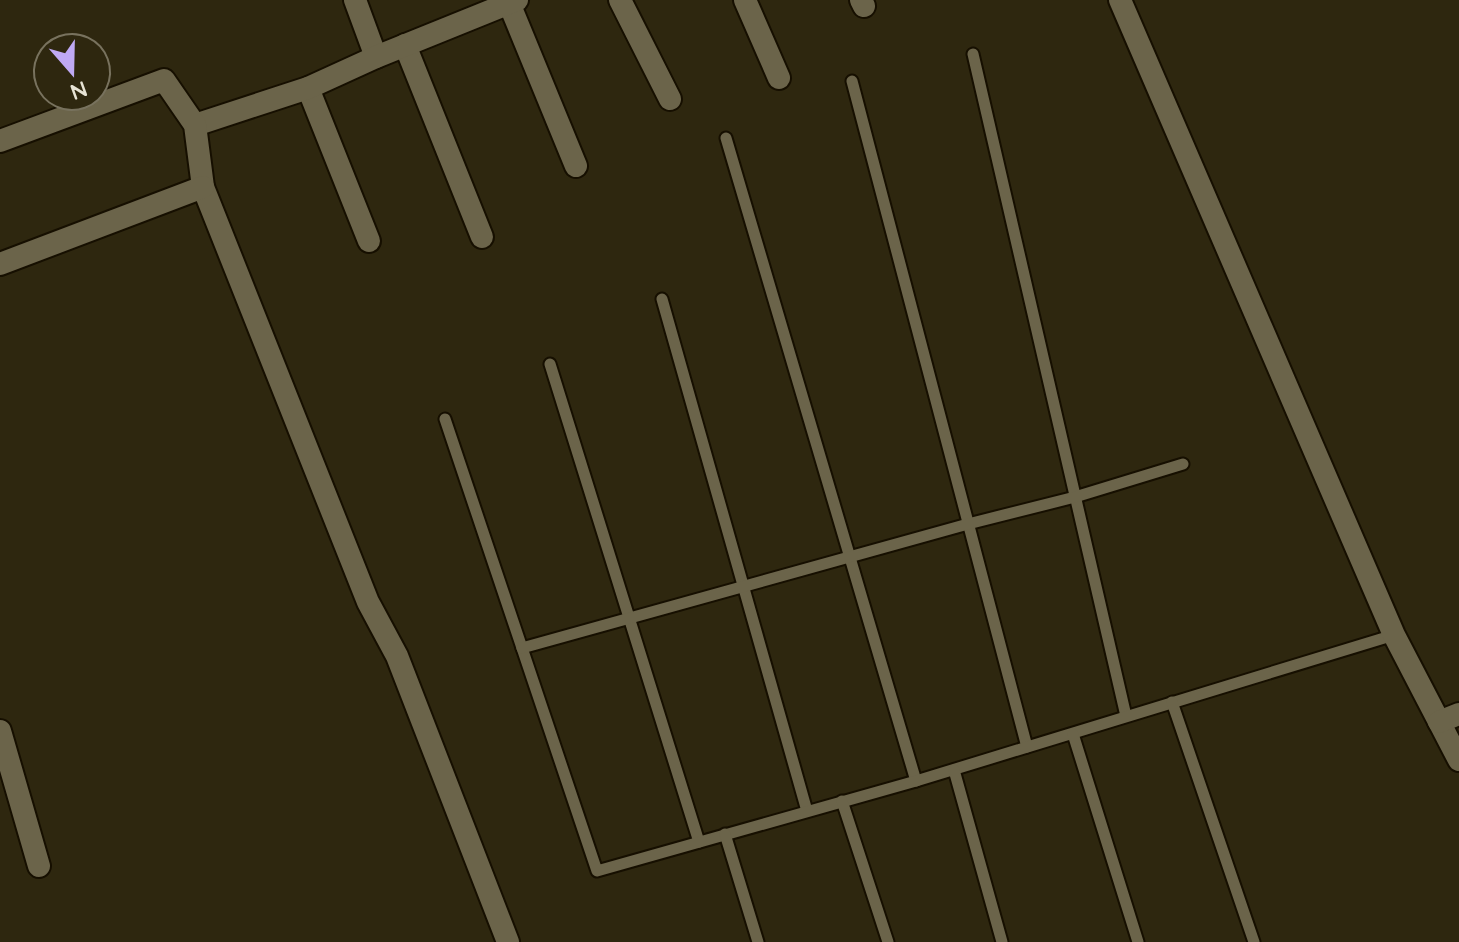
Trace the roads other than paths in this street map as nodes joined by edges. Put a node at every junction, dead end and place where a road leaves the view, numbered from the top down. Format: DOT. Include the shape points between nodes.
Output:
graph roads {
  1 [pos="355,0"];
  2 [pos="620,0"];
  3 [pos="745,0"];
  4 [pos="1120,0"];
  5 [pos="513,2"];
  6 [pos="474,8"];
  7 [pos="405,45"];
  8 [pos="973,54"];
  9 [pos="376,57"];
  10 [pos="779,78"];
  11 [pos="852,81"];
  12 [pos="308,88"];
  13 [pos="670,99"];
  14 [pos="195,125"];
  15 [pos="726,138"];
  16 [pos="0,141"];
  17 [pos="576,166"];
  18 [pos="203,187"];
  19 [pos="482,237"];
  20 [pos="369,241"];
  21 [pos="0,264"];
  22 [pos="662,299"];
  23 [pos="550,364"];
  24 [pos="445,419"];
  25 [pos="1183,464"];
  26 [pos="1075,497"];
  27 [pos="968,524"];
  28 [pos="850,557"];
  29 [pos="743,586"];
  30 [pos="629,618"];
  31 [pos="1394,635"];
  32 [pos="522,648"];
  33 [pos="1172,702"];
  34 [pos="1126,716"];
  35 [pos="1449,718"];
  36 [pos="0,731"];
  37 [pos="1073,734"];
  38 [pos="1027,747"];
  39 [pos="1459,760"];
  40 [pos="954,770"];
  41 [pos="916,781"];
  42 [pos="842,801"];
  43 [pos="807,811"];
  44 [pos="725,834"];
  45 [pos="699,842"];
  46 [pos="39,866"];
  47 [pos="508,942"];
  48 [pos="758,942"];
  49 [pos="888,942"];
  50 [pos="1002,942"];
  51 [pos="1138,942"];
  52 [pos="1254,942"];
  1 -- 9 [label="street"];
  2 -- 13 [label="street"];
  3 -- 10 [label="street"];
  4 -- 31 [label="street"];
  5 -- 6 [label="street"];
  5 -- 17 [label="street"];
  6 -- 7 [label="street"];
  7 -- 9 [label="street"];
  7 -- 19 [label="street"];
  8 -- 26 [label="lane"];
  9 -- 12 [label="street"];
  11 -- 27 [label="lane"];
  12 -- 14 [label="street"];
  12 -- 20 [label="street"];
  14 -- 16 [label="street" via="164,80"];
  14 -- 18 [label="street"];
  15 -- 28 [label="lane"];
  18 -- 21 [label="street"];
  18 -- 47 [label="street" via="368,602 397,656"];
  22 -- 29 [label="lane"];
  23 -- 30 [label="lane"];
  24 -- 32 [label="lane"];
  25 -- 26 [label="lane"];
  26 -- 27 [label="lane"];
  26 -- 34 [label="lane"];
  27 -- 28 [label="lane"];
  27 -- 38 [label="lane"];
  28 -- 29 [label="lane"];
  28 -- 41 [label="lane"];
  29 -- 30 [label="lane"];
  29 -- 43 [label="lane"];
  30 -- 32 [label="lane"];
  30 -- 45 [label="lane"];
  31 -- 33 [label="lane"];
  31 -- 35 [label="street"];
  32 -- 45 [label="lane" via="597,871"];
  33 -- 34 [label="lane"];
  33 -- 52 [label="lane"];
  34 -- 37 [label="lane"];
  35 -- 39 [label="street"];
  36 -- 46 [label="street"];
  37 -- 38 [label="lane"];
  37 -- 51 [label="lane"];
  38 -- 40 [label="lane"];
  40 -- 41 [label="lane"];
  40 -- 50 [label="lane"];
  41 -- 42 [label="lane"];
  42 -- 43 [label="lane"];
  42 -- 49 [label="lane"];
  43 -- 44 [label="lane"];
  44 -- 45 [label="lane"];
  44 -- 48 [label="lane"];
}
